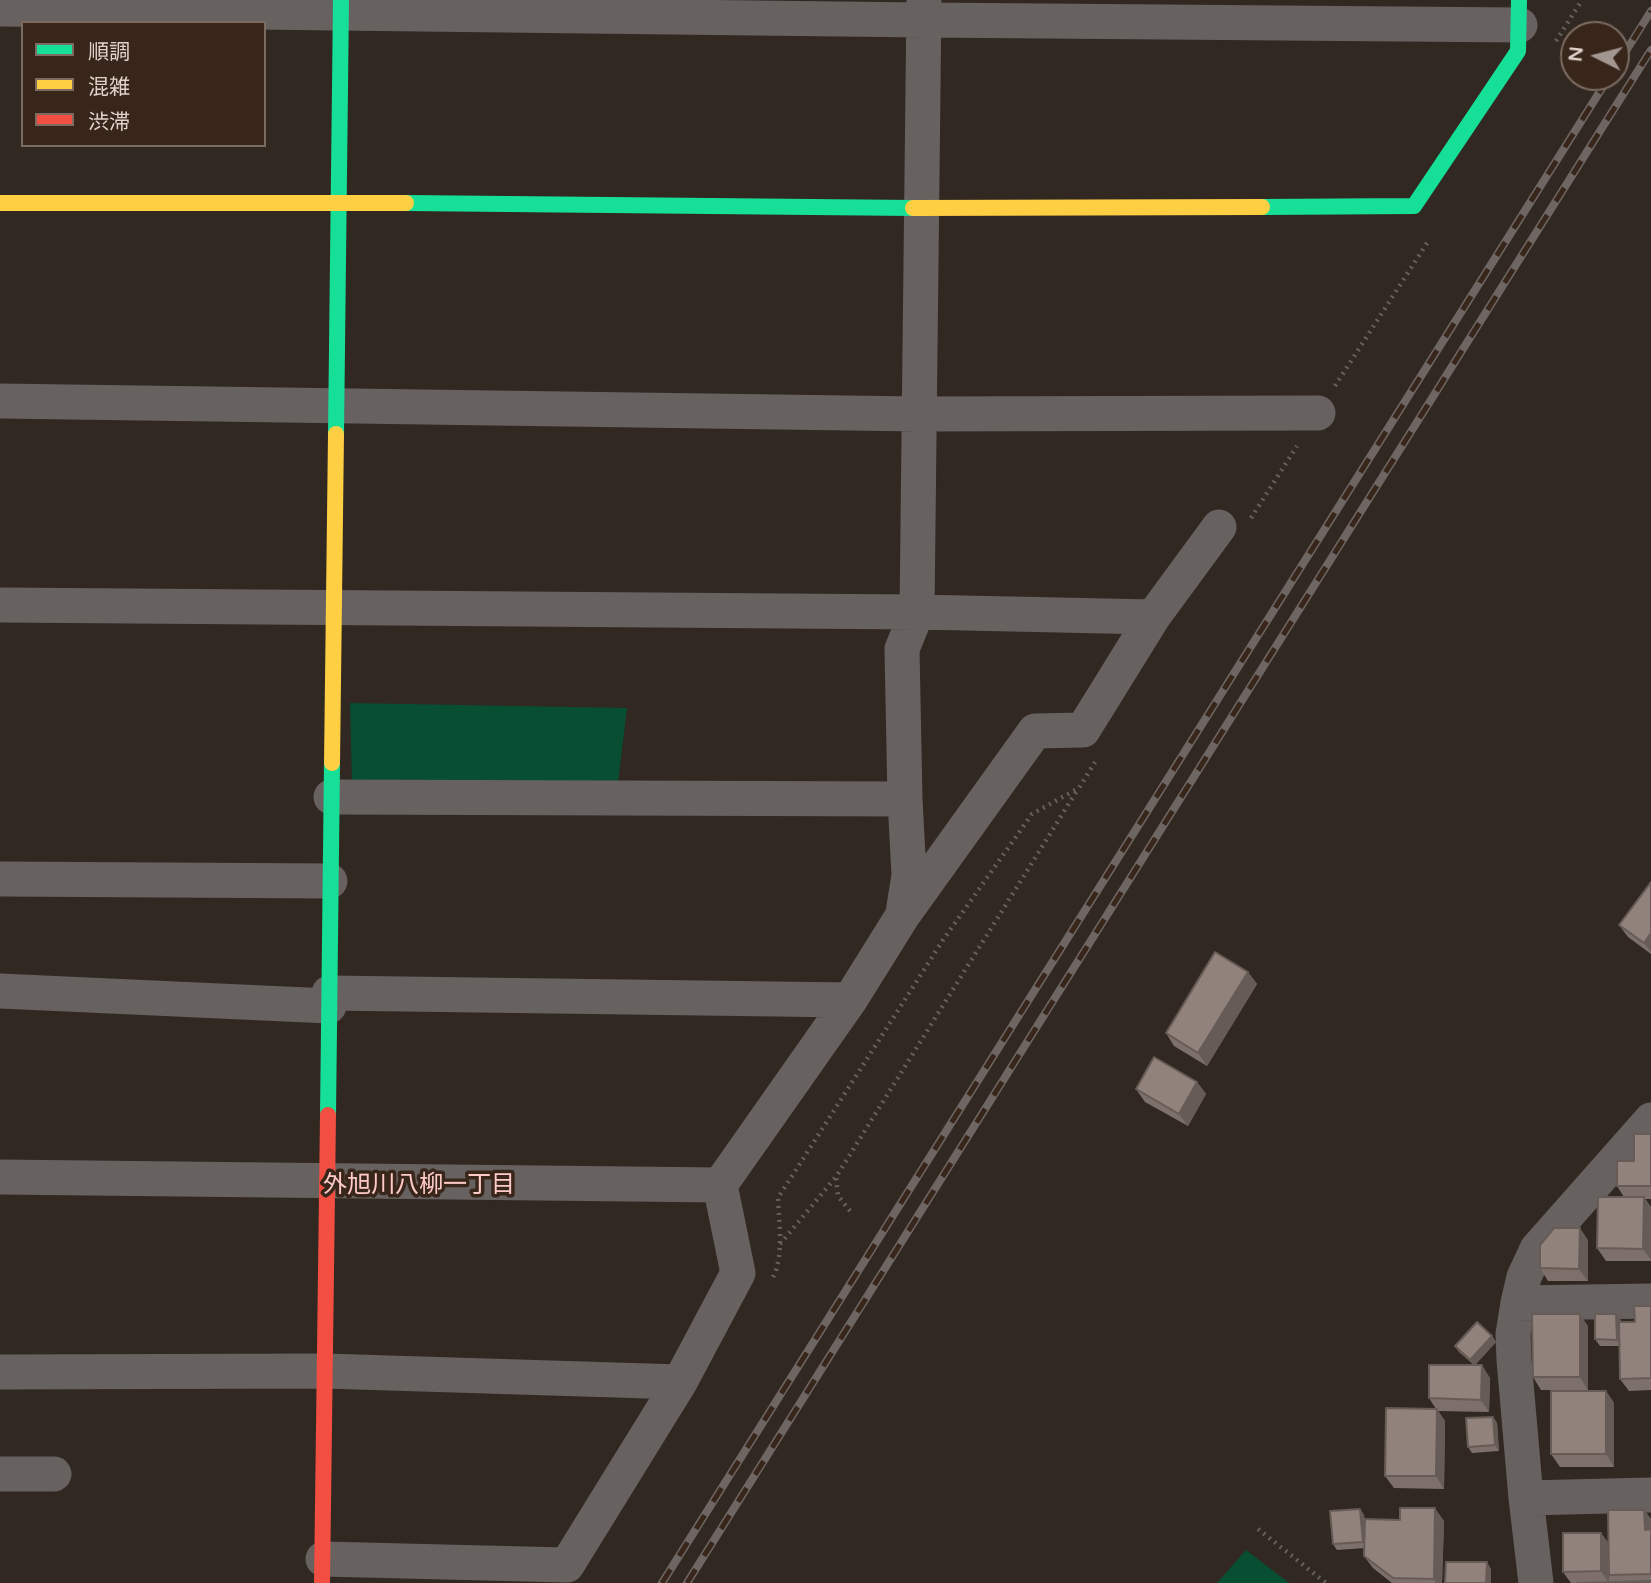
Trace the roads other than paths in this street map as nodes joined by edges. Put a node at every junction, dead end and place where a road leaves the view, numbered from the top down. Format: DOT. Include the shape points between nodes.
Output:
graph roads {
  1 [pos="340,6"];
  2 [pos="0,9"];
  3 [pos="924,10"];
  4 [pos="1520,13"];
  5 [pos="0,202"];
  6 [pos="338,202"];
  7 [pos="922,208"];
  8 [pos="0,401"];
  9 [pos="336,406"];
  10 [pos="1318,413"];
  11 [pos="919,414"];
  12 [pos="1235,522"];
  13 [pos="0,605"];
  14 [pos="333,608"];
  15 [pos="917,612"];
  16 [pos="1153,617"];
  17 [pos="331,797"];
  18 [pos="905,799"];
  19 [pos="0,879"];
  20 [pos="330,881"];
  21 [pos="903,915"];
  22 [pos="0,991"];
  23 [pos="329,999"];
  24 [pos="850,1000"];
  25 [pos="1651,1120"];
  26 [pos="0,1177"];
  27 [pos="327,1181"];
  28 [pos="720,1185"];
  29 [pos="1651,1301"];
  30 [pos="1518,1303"];
  31 [pos="325,1371"];
  32 [pos="0,1372"];
  33 [pos="680,1382"];
  34 [pos="0,1474"];
  35 [pos="54,1474"];
  36 [pos="1651,1495"];
  37 [pos="1526,1498"];
  38 [pos="323,1571"];
  39 [pos="562,1574"];
  40 [pos="1536,1583"];
  1 -- 2 [label="street"];
  1 -- 3 [label="street"];
  1 -- 6 [label="street"];
  3 -- 4 [label="street"];
  3 -- 7 [label="street"];
  4 -- 7 [label="street" via="1518,51 1414,206"];
  5 -- 6 [label="street"];
  6 -- 7 [label="street"];
  6 -- 9 [label="street"];
  7 -- 11 [label="street"];
  8 -- 9 [label="street"];
  9 -- 11 [label="street"];
  9 -- 14 [label="street"];
  10 -- 11 [label="street"];
  11 -- 15 [label="street"];
  12 -- 16 [label="street"];
  13 -- 14 [label="street"];
  14 -- 15 [label="street"];
  14 -- 17 [label="street"];
  15 -- 16 [label="street"];
  15 -- 18 [label="street" via="902,649"];
  16 -- 21 [label="street" via="1083,730 1035,731"];
  17 -- 18 [label="street"];
  17 -- 20 [label="street"];
  18 -- 21 [label="street" via="909,876"];
  19 -- 20 [label="street"];
  20 -- 23 [label="street"];
  21 -- 24 [label="street"];
  22 -- 23 [label="street"];
  23 -- 24 [label="street"];
  23 -- 27 [label="street"];
  24 -- 28 [label="street"];
  25 -- 30 [label="street" via="1537,1249"];
  26 -- 27 [label="street"];
  27 -- 28 [label="street"];
  27 -- 31 [label="street"];
  28 -- 33 [label="street" via="738,1273"];
  29 -- 30 [label="street"];
  30 -- 37 [label="street" via="1514,1360"];
  31 -- 32 [label="street"];
  31 -- 33 [label="street"];
  31 -- 38 [label="street"];
  33 -- 39 [label="street"];
  34 -- 35 [label="street"];
  36 -- 37 [label="street"];
  37 -- 40 [label="street"];
  38 -- 39 [label="street"];
}
